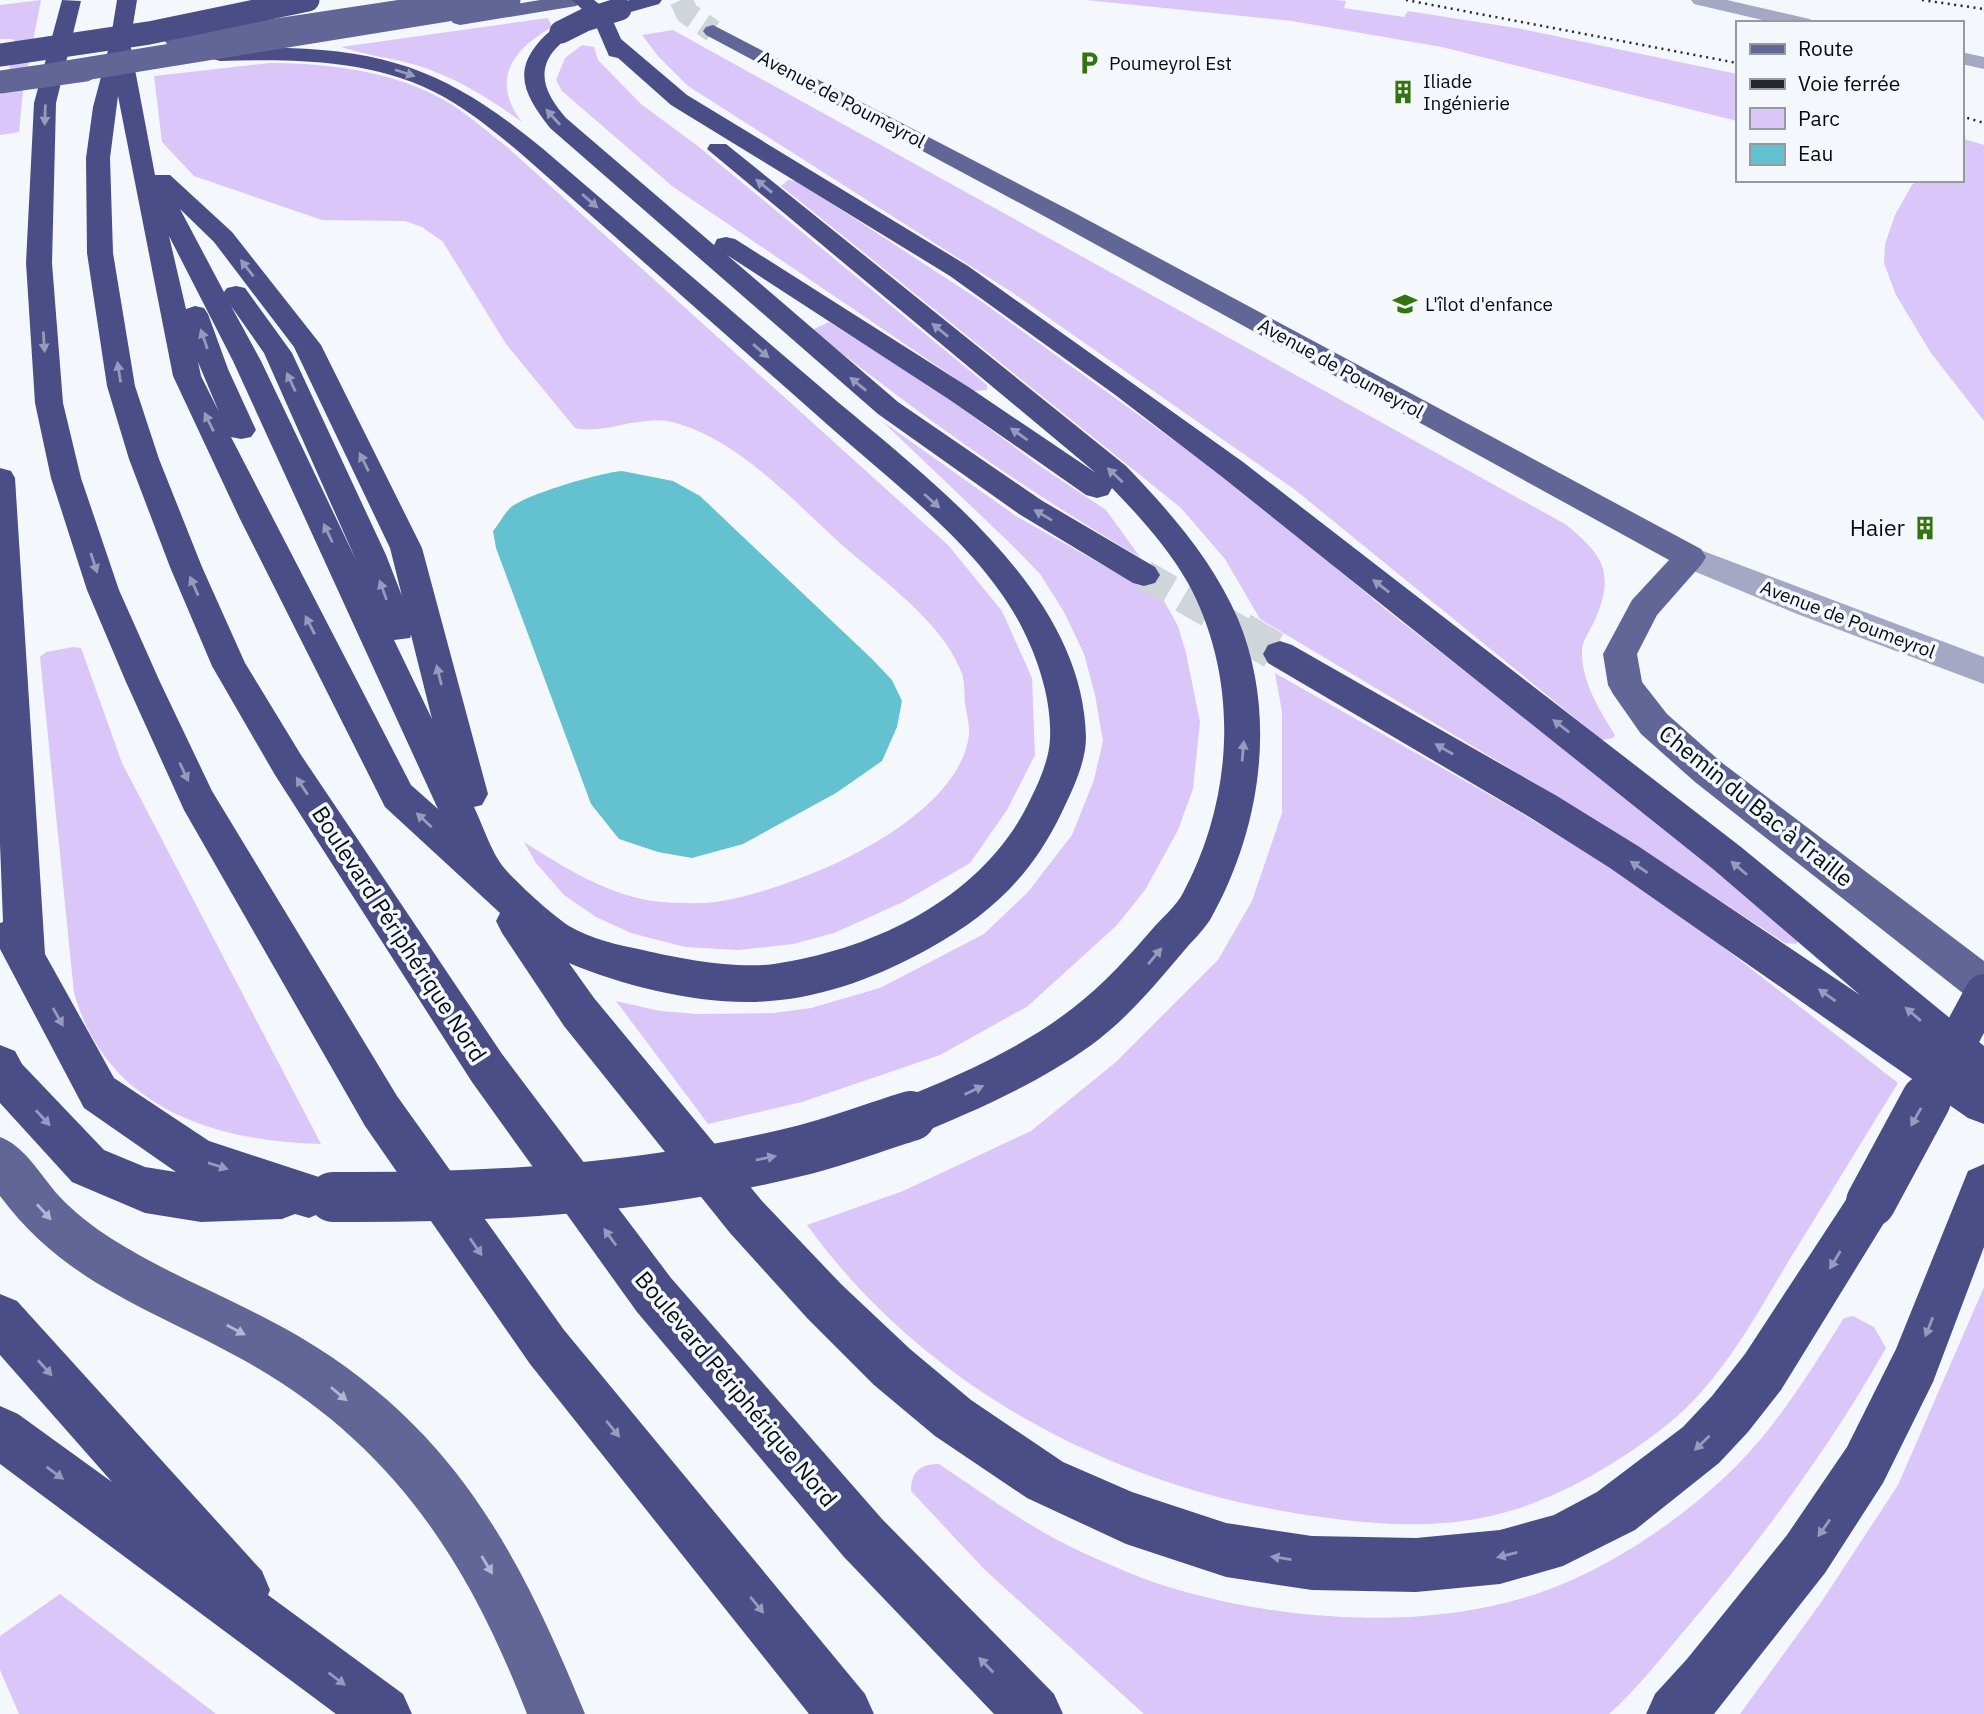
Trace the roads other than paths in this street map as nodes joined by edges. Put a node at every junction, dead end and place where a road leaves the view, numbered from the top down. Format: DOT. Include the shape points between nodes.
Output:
graph roads {
  1 [pos="308,0"];
  2 [pos="437,0"];
  3 [pos="492,0"];
  4 [pos="509,0"];
  5 [pos="576,0"];
  6 [pos="582,0"];
  7 [pos="652,0"];
  8 [pos="1701,0"];
  9 [pos="71,1"];
  10 [pos="1794,21"];
  11 [pos="123,22"];
  12 [pos="295,23"];
  13 [pos="713,31"];
  14 [pos="612,42"];
  15 [pos="0,55"];
  16 [pos="220,55"];
  17 [pos="1963,58"];
  18 [pos="1984,63"];
  19 [pos="0,65"];
  20 [pos="60,73"];
  21 [pos="0,82"];
  22 [pos="141,160"];
  23 [pos="622,178"];
  24 [pos="0,478"];
  25 [pos="1690,557"];
  26 [pos="1144,575"];
  27 [pos="1205,584"];
  28 [pos="1280,654"];
  29 [pos="1984,671"];
  30 [pos="0,741"];
  31 [pos="492,884"];
  32 [pos="0,908"];
  33 [pos="25,957"];
  34 [pos="1984,985"];
  35 [pos="1984,993"];
  36 [pos="0,1065"];
  37 [pos="1984,1073"];
  38 [pos="1984,1104"];
  39 [pos="0,1159"];
  40 [pos="1984,1187"];
  41 [pos="321,1196"];
  42 [pos="0,1318"];
  43 [pos="0,1432"];
  44 [pos="294,1647"];
  45 [pos="383,1714"];
  46 [pos="556,1714"];
  47 [pos="845,1714"];
  48 [pos="1034,1714"];
  49 [pos="1675,1714"];
  1 -- 15 [label="highway, bridge" via="149,33"];
  2 -- 12 [label="main road"];
  3 -- 12 [label="main road, bridge"];
  4 -- 20 [label="main road, bridge"];
  5 -- 16 [label="main road"];
  6 -- 14 [label="highway" via="602,16"];
  23 -- 7 [label="highway, one-way, bridge" via="558,123 534,91 531,73 544,48 561,32"];
  8 -- 10 [label="street"];
  9 -- 47 [label="highway, one-way" via="45,103 39,263 48,403 66,478 103,590 143,682 197,799 381,1111 547,1347"];
  11 -- 22 [label="highway"];
  48 -- 11 [label="highway, Boulevard Périphérique Nord, one-way" via="863,1538 654,1295 487,1068 288,765 229,666 148,471 121,386 100,253 98,158"];
  12 -- 19 [label="main road"];
  13 -- 25 [label="main road, Avenue de Poumeyrol"];
  27 -- 14 [label="highway, one-way" via="1171,536 1115,473 651,99 624,75"];
  37 -- 14 [label="highway, one-way" via="1727,858 1232,468 959,271 679,100"];
  16 -- 20 [label="main road, bridge"];
  16 -- 31 [label="highway, one-way" via="306,54 390,68 438,85 512,134 936,504 1011,582 1053,659 1064,698 1068,740 1060,775 1022,849 988,888 939,923 882,954 829,972 769,983 686,979 606,960 554,938"];
  17 -- 18 [label="street"];
  20 -- 21 [label="main road, bridge"];
  31 -- 22 [label="highway, one-way" via="247,361"];
  31 -- 22 [label="highway, one-way" via="398,796 256,519 187,376"];
  31 -- 22 [label="highway, one-way" via="406,548 307,345 223,237"];
  26 -- 23 [label="highway, one-way" via="1020,500 888,408"];
  27 -- 23 [label="highway, one-way" via="1144,522 1095,486 913,362"];
  24 -- 33 [label="highway"];
  25 -- 29 [label="street, Avenue de Poumeyrol"];
  25 -- 34 [label="main road, Chemin du Bac à Traille" via="1644,608 1620,654 1625,685 1654,724 1708,772"];
  41 -- 27 [label="highway, one-way, bridge" via="433,1199 569,1191 695,1173 800,1150 970,1093 1078,1030 1145,968 1194,910 1224,845 1240,784 1245,722 1237,672"];
  38 -- 28 [label="highway, one-way" via="1624,857"];
  30 -- 33 [label="highway"];
  35 -- 31 [label="highway, one-way, bridge" via="1871,1202 1763,1372 1701,1445 1616,1511 1563,1539 1500,1558 1416,1565 1312,1563 1226,1550 1126,1517 1045,1480 953,1418 824,1301 746,1217 579,1012"];
  32 -- 33 [label="highway"];
  33 -- 41 [label="highway, one-way" via="99,1093 198,1160"];
  36 -- 41 [label="highway, one-way" via="7,1079 88,1166 145,1190 201,1199"];
  39 -- 46 [label="main road, one-way" via="61,1230 103,1261 149,1289 283,1355 335,1390 397,1445 454,1511 498,1583"];
  40 -- 49 [label="highway, one-way" via="1915,1364 1865,1465 1806,1554"];
  42 -- 44 [label="highway, one-way"];
  43 -- 44 [label="highway, one-way"];
  44 -- 45 [label="highway, one-way"];
}
